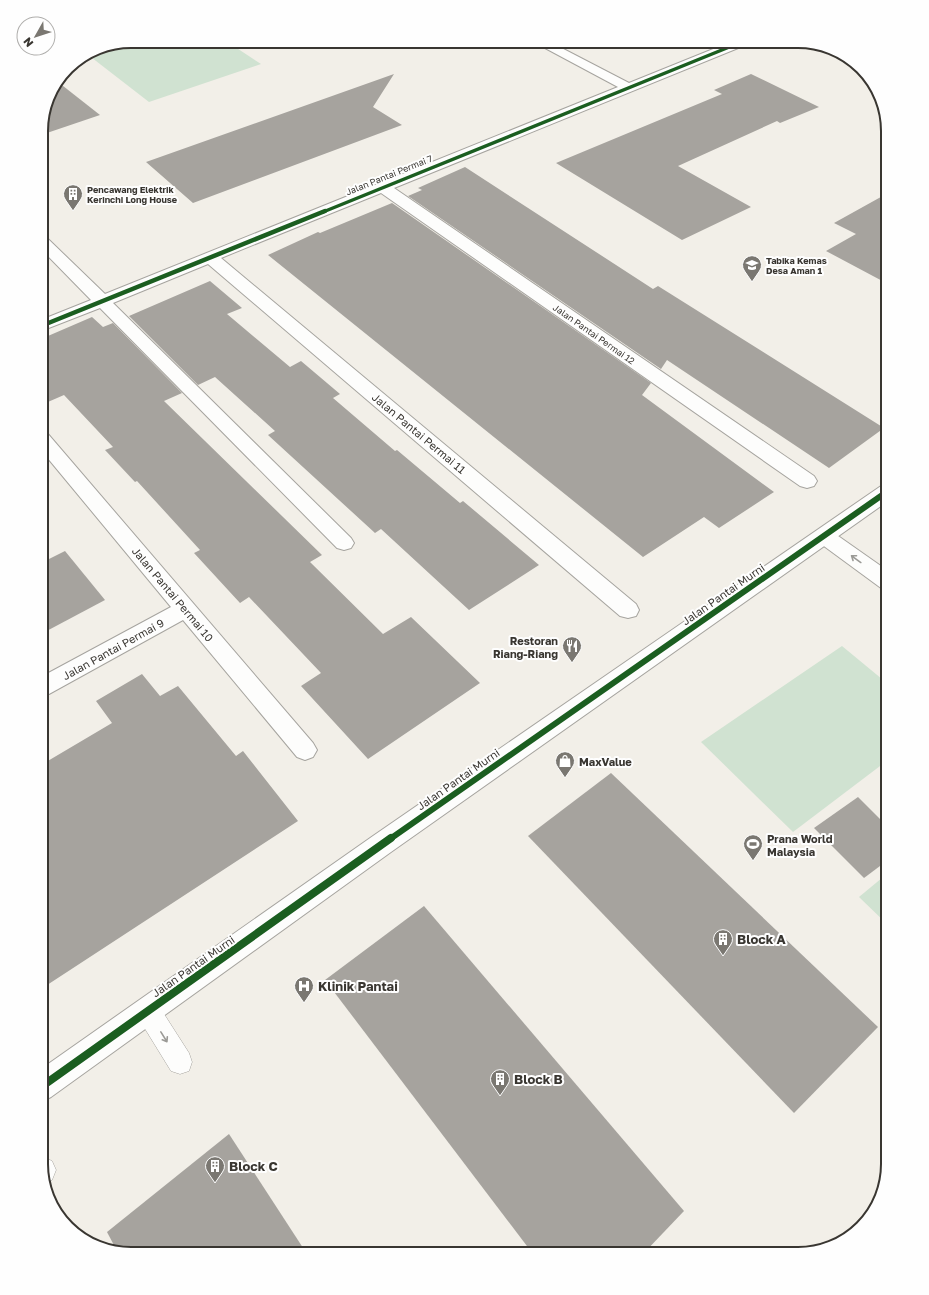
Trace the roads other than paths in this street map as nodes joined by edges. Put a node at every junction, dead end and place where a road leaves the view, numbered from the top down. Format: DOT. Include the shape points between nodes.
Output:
graph roads {
  1 [pos="552,48"];
  2 [pos="727,48"];
  3 [pos="629,88"];
  4 [pos="382,187"];
  5 [pos="48,247"];
  6 [pos="210,257"];
  7 [pos="103,301"];
  8 [pos="48,323"];
  9 [pos="48,446"];
  10 [pos="807,481"];
  11 [pos="881,496"];
  12 [pos="824,536"];
  13 [pos="344,543"];
  14 [pos="881,577"];
  15 [pos="185,609"];
  16 [pos="628,610"];
  17 [pos="48,684"];
  18 [pos="305,750"];
  19 [pos="148,1011"];
  20 [pos="180,1062"];
  21 [pos="48,1082"];
  1 -- 3 [label="street"];
  2 -- 3 [label="street, Jalan Pantai Permai 7"];
  3 -- 4 [label="street, Jalan Pantai Permai 7"];
  4 -- 6 [label="street, Jalan Pantai Permai 7"];
  4 -- 10 [label="street, Jalan Pantai Permai 12"];
  5 -- 7 [label="street"];
  6 -- 7 [label="street, Jalan Pantai Permai 7"];
  6 -- 16 [label="street, Jalan Pantai Permai 11"];
  7 -- 8 [label="street, Jalan Pantai Permai 7"];
  7 -- 13 [label="street"];
  9 -- 15 [label="street, Jalan Pantai Permai 10"];
  11 -- 12 [label="street, Jalan Pantai Murni"];
  14 -- 12 [label="street, one-way"];
  12 -- 19 [label="street, Jalan Pantai Murni" via="382,844"];
  15 -- 17 [label="street, Jalan Pantai Permai 9"];
  15 -- 18 [label="street, Jalan Pantai Permai 10"];
  19 -- 20 [label="lane, one-way"];
  19 -- 21 [label="street, Jalan Pantai Murni"];
}
